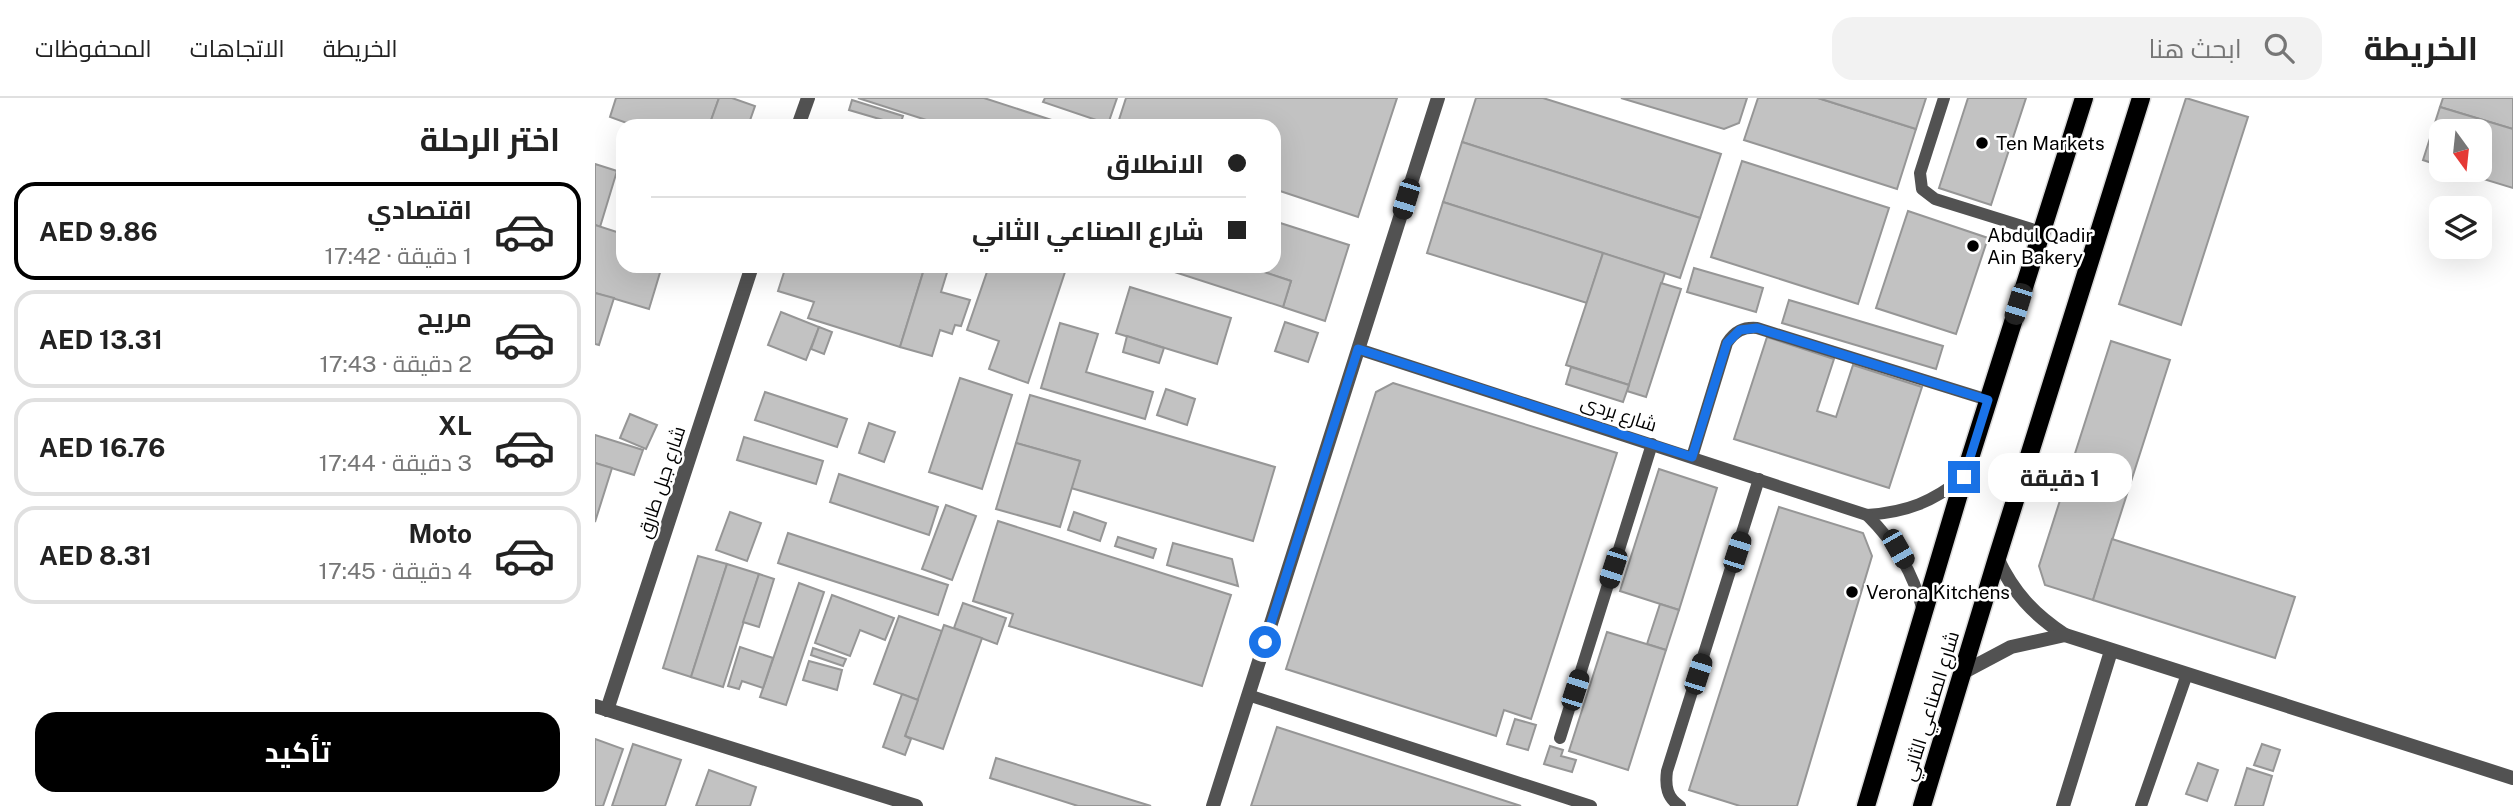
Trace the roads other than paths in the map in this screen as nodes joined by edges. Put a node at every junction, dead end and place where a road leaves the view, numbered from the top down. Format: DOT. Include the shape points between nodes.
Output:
graph roads {
  1 [pos="808,98"];
  2 [pos="1438,98"];
  3 [pos="1944,98"];
  4 [pos="2084,98"];
  5 [pos="2141,98"];
  6 [pos="801,119"];
  7 [pos="2041,232"];
  8 [pos="751,273"];
  9 [pos="1358,349"];
  10 [pos="1988,400"];
  11 [pos="1652,444"];
  12 [pos="1692,457"];
  13 [pos="1964,477"];
  14 [pos="1759,479"];
  15 [pos="1867,515"];
  16 [pos="1997,558"];
  17 [pos="1923,611"];
  18 [pos="2065,635"];
  19 [pos="2111,650"];
  20 [pos="1962,673"];
  21 [pos="2186,674"];
  22 [pos="1248,695"];
  23 [pos="601,708"];
  24 [pos="1560,738"];
  25 [pos="2513,778"];
  26 [pos="916,806"];
  27 [pos="1213,806"];
  28 [pos="1591,806"];
  29 [pos="1680,806"];
  30 [pos="1866,806"];
  31 [pos="1922,806"];
  32 [pos="2063,806"];
  33 [pos="2141,806"];
  1 -- 6 [label="street"];
  2 -- 9 [label="street"];
  3 -- 7 [label="lane" via="1920,173 1922,190 1935,199"];
  4 -- 7 [label="main road, شارع الصناعي الثاني"];
  5 -- 16 [label="main road, شارع الصناعي الثاني"];
  7 -- 10 [label="main road, شارع الصناعي الثاني"];
  8 -- 23 [label="street, شارع جبل طارق"];
  9 -- 11 [label="lane, شارع بردى"];
  9 -- 22 [label="street"];
  10 -- 12 [label="lane" via="1748,327 1727,343"];
  10 -- 13 [label="main road, شارع الصناعي الثاني"];
  11 -- 12 [label="lane, شارع بردى"];
  11 -- 24 [label="lane"];
  12 -- 14 [label="lane, شارع بردى"];
  13 -- 15 [label="lane, شارع بردى" via="1919,506"];
  13 -- 17 [label="main road, شارع الصناعي الثاني"];
  14 -- 15 [label="lane, شارع بردى"];
  14 -- 29 [label="lane" via="1667,771 1668,794"];
  15 -- 17 [label="lane, شارع بردى" via="1898,549"];
  16 -- 18 [label="street" via="2024,602"];
  16 -- 20 [label="main road, شارع الصناعي الثاني"];
  17 -- 30 [label="main road, شارع الصناعي الثاني"];
  18 -- 19 [label="street"];
  18 -- 20 [label="street" via="2011,648"];
  19 -- 21 [label="street"];
  19 -- 32 [label="street"];
  20 -- 31 [label="main road, شارع الصناعي الثاني"];
  21 -- 25 [label="street"];
  21 -- 33 [label="lane"];
  22 -- 27 [label="street"];
  22 -- 28 [label="lane"];
  23 -- 26 [label="street"];
}
